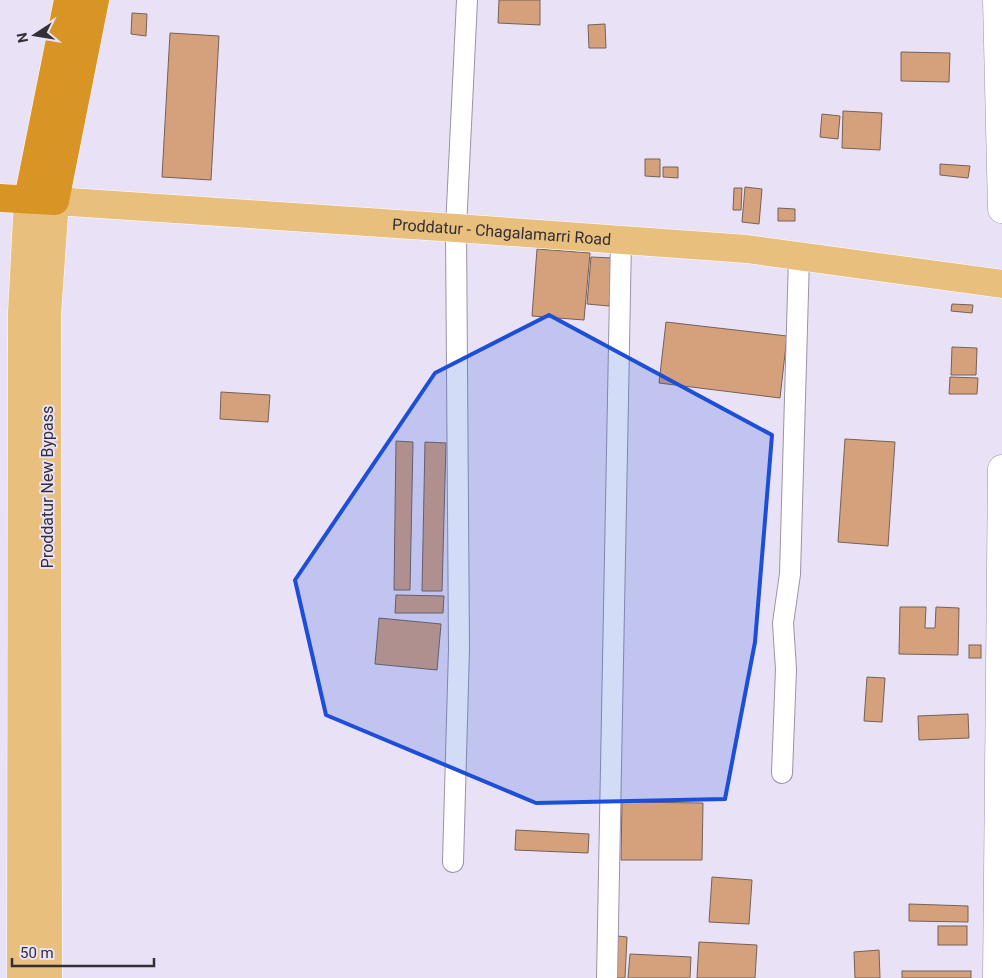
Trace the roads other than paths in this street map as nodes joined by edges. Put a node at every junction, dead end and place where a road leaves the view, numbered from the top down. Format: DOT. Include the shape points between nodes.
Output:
graph roads {
  1 [pos="68,0"];
  2 [pos="95,0"];
  3 [pos="467,0"];
  4 [pos="997,0"];
  5 [pos="0,198"];
  6 [pos="28,199"];
  7 [pos="55,201"];
  8 [pos="1002,209"];
  9 [pos="456,228"];
  10 [pos="621,240"];
  11 [pos="799,256"];
  12 [pos="1002,284"];
  13 [pos="1002,469"];
  14 [pos="782,773"];
  15 [pos="454,862"];
  16 [pos="999,964"];
  17 [pos="21,978"];
  18 [pos="48,978"];
  19 [pos="607,978"];
  1 -- 6 [label="highway, Proddatur New Bypass"];
  2 -- 7 [label="highway, Proddatur New Bypass"];
  3 -- 9 [label="street"];
  4 -- 8 [label="main road"];
  5 -- 6 [label="highway, Proddatur - Chagalamarri Road"];
  6 -- 7 [label="highway, Proddatur - Chagalamarri Road"];
  6 -- 17 [label="main road, Proddatur New Bypass" via="22,322"];
  7 -- 9 [label="main road, Proddatur - Chagalamarri Road"];
  7 -- 18 [label="main road, Proddatur New Bypass" via="47,315"];
  9 -- 10 [label="main road, Proddatur - Chagalamarri Road"];
  9 -- 15 [label="street" via="459,649"];
  10 -- 11 [label="main road, Proddatur - Chagalamarri Road"];
  10 -- 19 [label="street"];
  11 -- 12 [label="main road, Proddatur - Chagalamarri Road"];
  11 -- 14 [label="street" via="790,574 783,623 786,669"];
  13 -- 16 [label="main road"];
}
